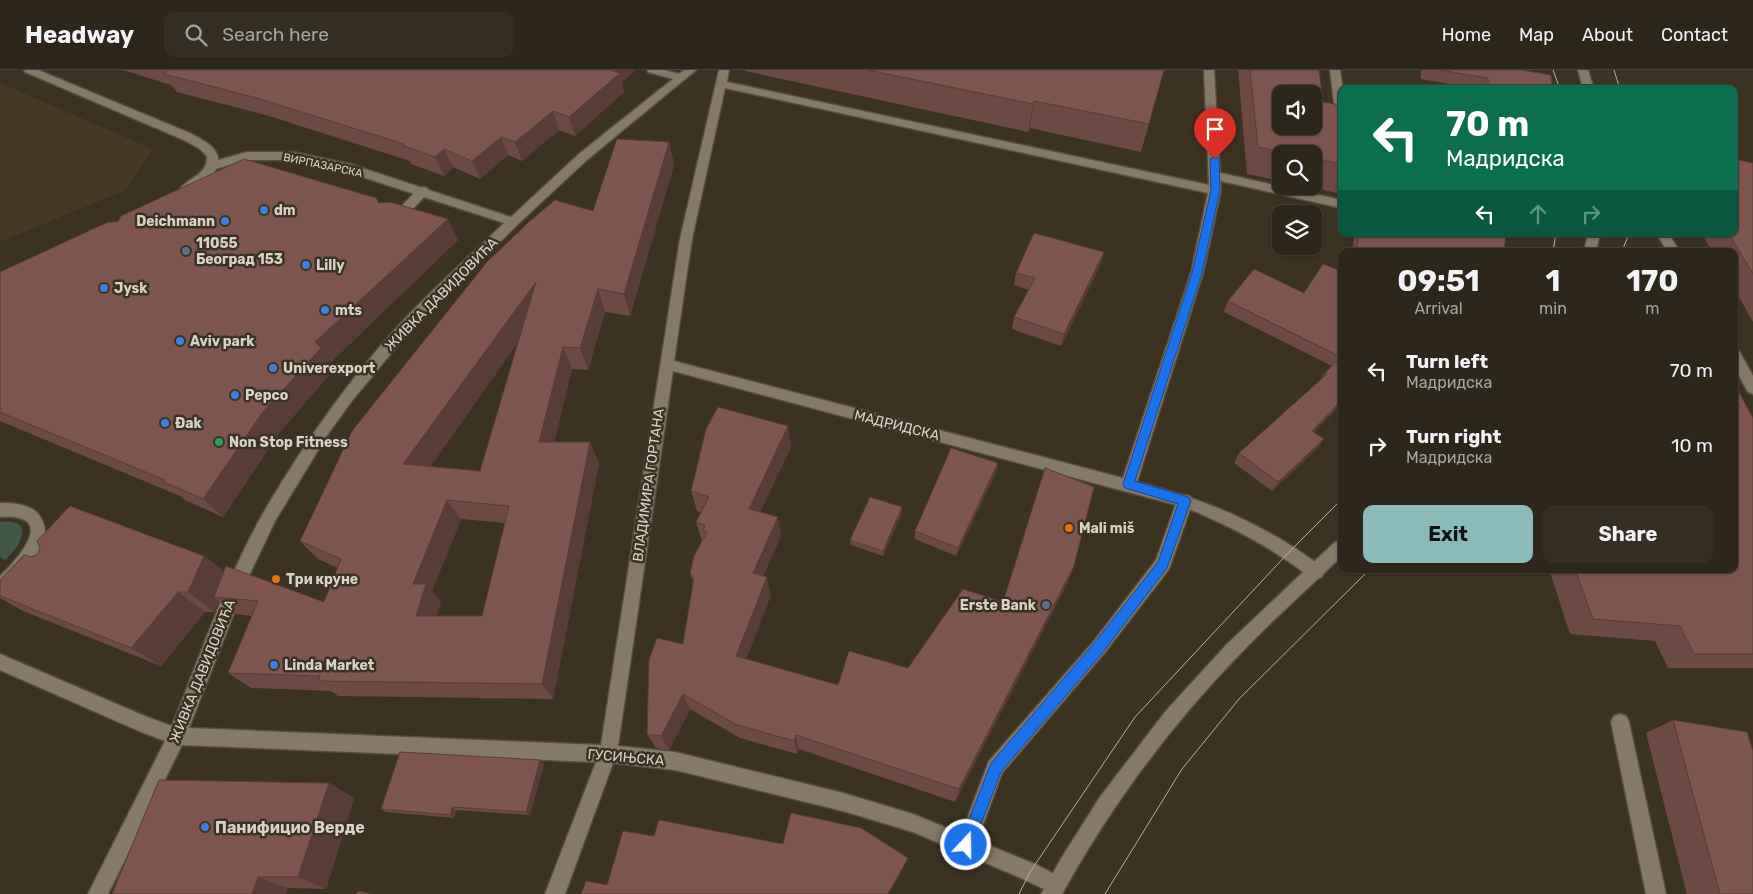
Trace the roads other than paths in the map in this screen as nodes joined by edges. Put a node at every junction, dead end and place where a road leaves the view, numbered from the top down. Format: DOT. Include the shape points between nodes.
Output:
graph roads {
  1 [pos="652,70"];
  2 [pos="1209,70"];
  3 [pos="1335,70"];
  4 [pos="1583,70"];
  5 [pos="33,72"];
  6 [pos="686,74"];
  7 [pos="723,77"];
  8 [pos="1588,85"];
  9 [pos="1338,90"];
  10 [pos="212,166"];
  11 [pos="1216,183"];
  12 [pos="423,191"];
  13 [pos="176,195"];
  14 [pos="1338,203"];
  15 [pos="395,220"];
  16 [pos="512,222"];
  17 [pos="1665,237"];
  18 [pos="1671,248"];
  19 [pos="1738,362"];
  20 [pos="666,364"];
  21 [pos="1753,388"];
  22 [pos="1129,484"];
  23 [pos="1185,501"];
  24 [pos="0,510"];
  25 [pos="1338,550"];
  26 [pos="30,557"];
  27 [pos="46,563"];
  28 [pos="1316,572"];
  29 [pos="0,587"];
  30 [pos="0,662"];
  31 [pos="1620,722"];
  32 [pos="177,736"];
  33 [pos="608,754"];
  34 [pos="966,845"];
  35 [pos="1053,890"];
  36 [pos="98,894"];
  37 [pos="555,894"];
  38 [pos="1656,894"];
  1 -- 6 [label="street"];
  2 -- 11 [label="street"];
  3 -- 9 [label="street"];
  4 -- 8 [label="street"];
  5 -- 10 [label="street" via="188,137 208,149 213,159"];
  6 -- 16 [label="street, ЖИВКА ДАВИДОВИЋА" via="584,156"];
  7 -- 11 [label="street"];
  7 -- 20 [label="street, ВЛАДИМИРА ГОРТАНА" via="686,239"];
  10 -- 12 [label="street, ВИРПАЗАРСКА" via="247,156 293,156 346,167"];
  10 -- 13 [label="street" via="199,181"];
  11 -- 14 [label="street"];
  11 -- 22 [label="street" via="1197,273"];
  12 -- 15 [label="street"];
  12 -- 16 [label="street, ВИРПАЗАРСКА"];
  16 -- 32 [label="street, ЖИВКА ДАВИДОВИЋА" via="403,329 323,430 270,516 239,579"];
  17 -- 18 [label="street"];
  19 -- 21 [label="street"];
  20 -- 22 [label="street, МАДРИДСКА"];
  20 -- 33 [label="street, ВЛАДИМИРА ГОРТАНА"];
  22 -- 23 [label="street, МАДРИДСКА"];
  23 -- 28 [label="street, МАДРИДСКА" via="1228,518 1290,551"];
  23 -- 34 [label="street" via="1163,564 1100,646 996,768"];
  24 -- 26 [label="street" via="23,511 32,516 39,534"];
  25 -- 28 [label="street"];
  26 -- 27 [label="street"];
  26 -- 29 [label="street"];
  28 -- 35 [label="street" via="1219,664 1171,719 1125,778"];
  30 -- 32 [label="street, ГУСИЊСКА"];
  31 -- 38 [label="street"];
  32 -- 33 [label="street, ГУСИЊСКА"];
  32 -- 36 [label="street, ЖИВКА ДАВИДОВИЋА"];
  33 -- 34 [label="street, ГУСИЊСКА" via="675,761 843,802 913,823"];
  33 -- 37 [label="street, ВЛАДИМИРА ГОРТАНА"];
  34 -- 35 [label="street, ГУСИЊСКА" via="1030,872"];
}
